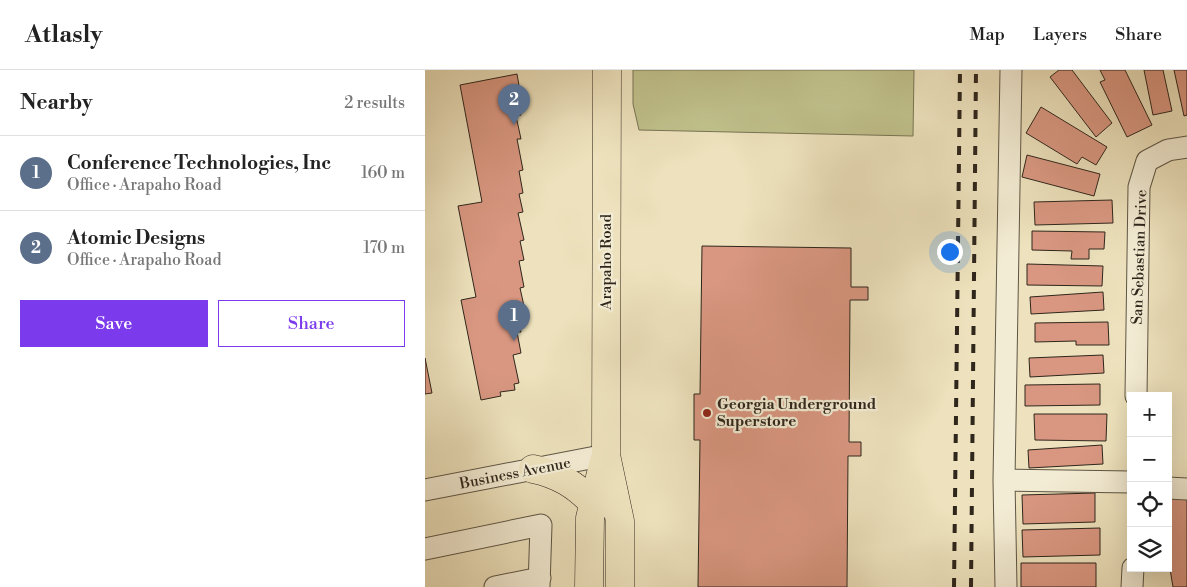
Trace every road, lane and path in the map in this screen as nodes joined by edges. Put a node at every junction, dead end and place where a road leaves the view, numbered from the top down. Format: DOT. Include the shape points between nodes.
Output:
graph roads {
  1 [pos="607,70"];
  2 [pos="1011,70"];
  3 [pos="1187,147"];
  4 [pos="1136,392"];
  5 [pos="605,455"];
  6 [pos="533,469"];
  7 [pos="1004,480"];
  8 [pos="1127,482"];
  9 [pos="1172,488"];
  10 [pos="1187,489"];
  11 [pos="425,490"];
  12 [pos="594,504"];
  13 [pos="425,549"];
  14 [pos="1133,572"];
  15 [pos="539,582"];
  16 [pos="495,587"];
  17 [pos="589,587"];
  18 [pos="620,587"];
  19 [pos="1006,587"];
  20 [pos="1133,587"];
  1 -- 5 [label="main road, Arapaho Road"];
  2 -- 7 [label="street"];
  3 -- 4 [label="street, San Sebastian Drive" via="1168,150 1147,162 1139,188"];
  5 -- 6 [label="street, Business Avenue"];
  5 -- 12 [label="main road, Arapaho Road"];
  5 -- 18 [label="main road, Arapaho Road" via="620,521"];
  6 -- 11 [label="street, Business Avenue"];
  6 -- 12 [label="main road" via="566,480"];
  7 -- 8 [label="street"];
  7 -- 19 [label="street"];
  9 -- 10 [label="street"];
  12 -- 17 [label="main road, Arapaho Road"];
  13 -- 15 [label="street" via="541,525"];
  14 -- 20 [label="street"];
  15 -- 16 [label="street"];
}
